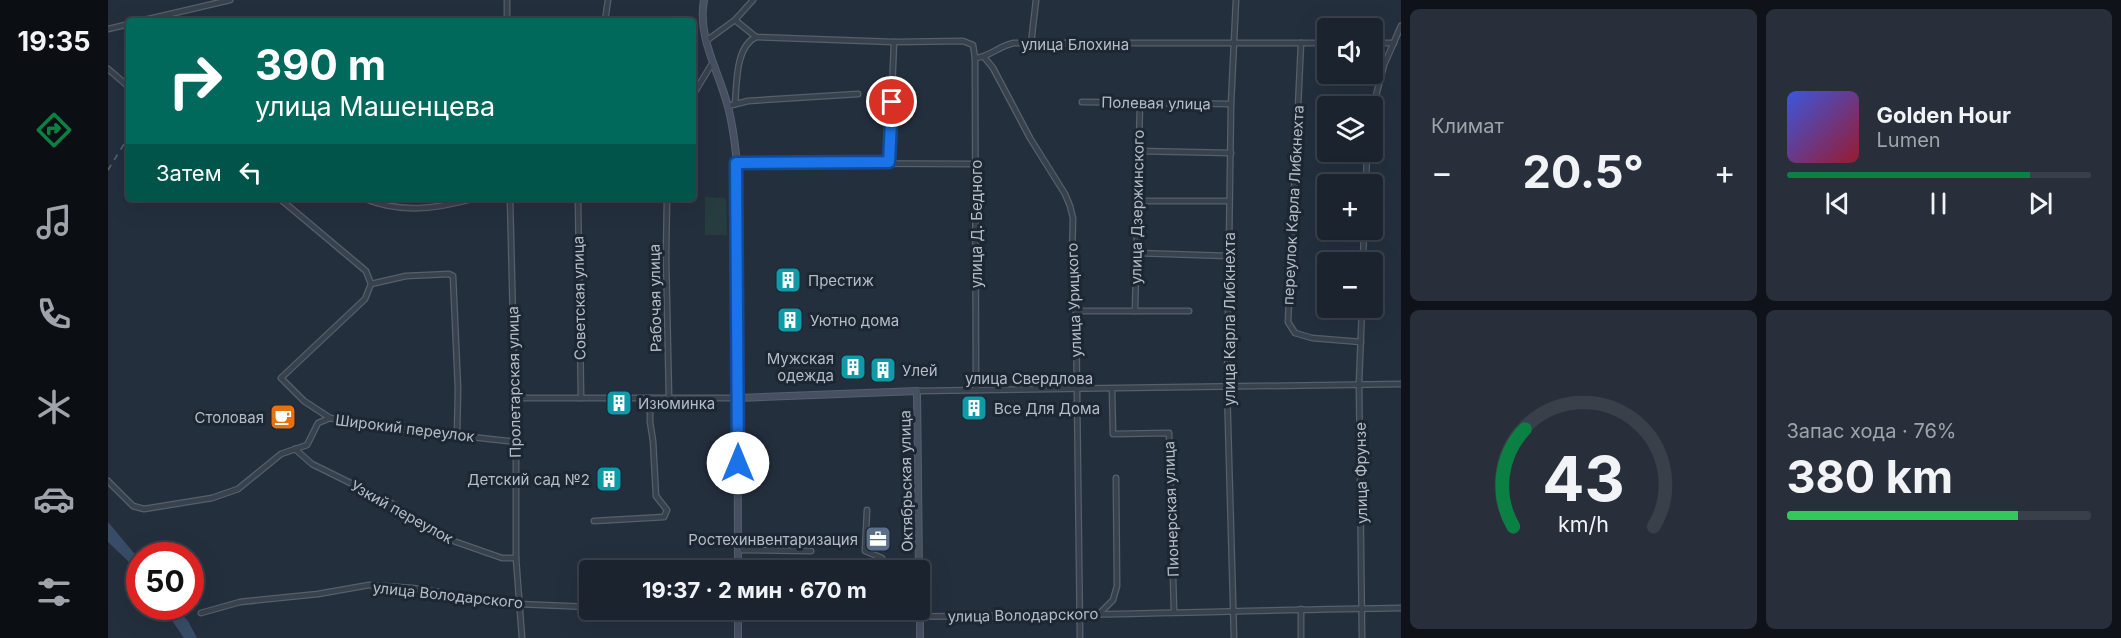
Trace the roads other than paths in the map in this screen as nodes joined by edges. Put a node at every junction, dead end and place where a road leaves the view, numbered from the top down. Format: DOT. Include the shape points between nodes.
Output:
graph roads {
  1 [pos="230,0"];
  2 [pos="507,0"];
  3 [pos="608,0"];
  4 [pos="704,0"];
  5 [pos="753,0"];
  6 [pos="1036,0"];
  7 [pos="1236,0"];
  8 [pos="153,18"];
  9 [pos="507,18"];
  10 [pos="605,18"];
  11 [pos="735,20"];
  12 [pos="126,25"];
  13 [pos="1401,26"];
  14 [pos="108,29"];
  15 [pos="756,37"];
  16 [pos="706,41"];
  17 [pos="894,42"];
  18 [pos="1301,43"];
  19 [pos="1317,43"];
  20 [pos="1383,43"];
  21 [pos="1394,43"];
  22 [pos="1031,44"];
  23 [pos="1234,44"];
  24 [pos="984,57"];
  25 [pos="975,58"];
  26 [pos="713,62"];
  27 [pos="108,69"];
  28 [pos="126,84"];
  29 [pos="696,90"];
  30 [pos="858,94"];
  31 [pos="1376,96"];
  32 [pos="1082,102"];
  33 [pos="1140,102"];
  34 [pos="1231,104"];
  35 [pos="732,105"];
  36 [pos="1138,151"];
  37 [pos="1231,153"];
  38 [pos="889,162"];
  39 [pos="736,163"];
  40 [pos="976,164"];
  41 [pos="283,201"];
  42 [pos="370,201"];
  43 [pos="465,201"];
  44 [pos="510,201"];
  45 [pos="578,201"];
  46 [pos="667,201"];
  47 [pos="1137,201"];
  48 [pos="1229,201"];
  49 [pos="1136,254"];
  50 [pos="1229,256"];
  51 [pos="371,284"];
  52 [pos="1076,311"];
  53 [pos="1135,311"];
  54 [pos="1189,311"];
  55 [pos="1361,318"];
  56 [pos="1360,342"];
  57 [pos="1359,383"];
  58 [pos="1401,384"];
  59 [pos="1227,387"];
  60 [pos="1077,389"];
  61 [pos="1112,389"];
  62 [pos="976,390"];
  63 [pos="917,391"];
  64 [pos="513,398"];
  65 [pos="581,398"];
  66 [pos="650,398"];
  67 [pos="669,398"];
  68 [pos="738,398"];
  69 [pos="330,418"];
  70 [pos="457,435"];
  71 [pos="516,442"];
  72 [pos="295,449"];
  73 [pos="1116,477"];
  74 [pos="108,482"];
  75 [pos="867,510"];
  76 [pos="594,521"];
  77 [pos="738,550"];
  78 [pos="810,551"];
  79 [pos="516,558"];
  80 [pos="738,560"];
  81 [pos="883,560"];
  82 [pos="919,560"];
  83 [pos="518,604"];
  84 [pos="579,607"];
  85 [pos="1401,608"];
  86 [pos="1301,609"];
  87 [pos="1362,609"];
  88 [pos="1234,610"];
  89 [pos="1174,611"];
  90 [pos="204,612"];
  91 [pos="1100,613"];
  92 [pos="1080,614"];
  93 [pos="930,616"];
  94 [pos="738,620"];
  95 [pos="920,620"];
  96 [pos="522,638"];
  97 [pos="738,638"];
  98 [pos="920,638"];
  99 [pos="1080,638"];
  100 [pos="1234,638"];
  101 [pos="1301,638"];
  102 [pos="1362,638"];
  1 -- 8 [label="street"];
  2 -- 9 [label="street"];
  3 -- 10 [label="street"];
  4 -- 16 [label="main road" via="702,21"];
  5 -- 11 [label="street"];
  6 -- 22 [label="street"];
  7 -- 23 [label="street, улица Карла Либкнехта"];
  11 -- 15 [label="street"];
  11 -- 16 [label="street"];
  12 -- 14 [label="street"];
  13 -- 21 [label="street"];
  15 -- 17 [label="street"];
  15 -- 35 [label="street" via="748,42 740,62"];
  16 -- 26 [label="main road"];
  17 -- 25 [label="street" via="969,42"];
  17 -- 38 [label="street"];
  18 -- 19 [label="street, улица Блохина"];
  18 -- 23 [label="street, улица Блохина"];
  18 -- 56 [label="street, переулок Карла Либкнехта" via="1288,322 1294,333"];
  20 -- 21 [label="street"];
  21 -- 31 [label="street"];
  22 -- 23 [label="street, улица Блохина"];
  22 -- 24 [label="street, улица Блохина" via="1004,45"];
  23 -- 34 [label="street, улица Карла Либкнехта"];
  24 -- 25 [label="street, улица Блохина"];
  24 -- 52 [label="street, улица Урицкого" via="1070,206"];
  25 -- 40 [label="street, улица Д. Бедного"];
  26 -- 29 [label="street"];
  26 -- 35 [label="main road"];
  27 -- 28 [label="street"];
  30 -- 35 [label="street"];
  32 -- 33 [label="street, Полевая улица"];
  33 -- 34 [label="street, Полевая улица"];
  33 -- 36 [label="street, улица Дзержинского"];
  34 -- 37 [label="street, улица Карла Либкнехта"];
  35 -- 39 [label="main road"];
  36 -- 37 [label="street"];
  36 -- 47 [label="street, улица Дзержинского"];
  37 -- 48 [label="street, улица Карла Либкнехта"];
  38 -- 39 [label="street"];
  38 -- 40 [label="street"];
  39 -- 68 [label="main road"];
  40 -- 62 [label="street, улица Д. Бедного"];
  41 -- 51 [label="street" via="366,271"];
  42 -- 43 [label="street" via="409,209"];
  44 -- 64 [label="street, Пролетарская улица"];
  45 -- 65 [label="street, Советская улица"];
  46 -- 67 [label="street, Рабочая улица"];
  47 -- 48 [label="street"];
  47 -- 49 [label="street, улица Дзержинского"];
  48 -- 50 [label="street, улица Карла Либкнехта"];
  49 -- 50 [label="street"];
  49 -- 53 [label="street, улица Дзержинского"];
  50 -- 59 [label="street, улица Карла Либкнехта"];
  51 -- 69 [label="street" via="365,299 281,378 304,401"];
  51 -- 70 [label="street" via="406,276 453,276"];
  52 -- 53 [label="street"];
  52 -- 60 [label="street, улица Урицкого"];
  53 -- 54 [label="street"];
  55 -- 56 [label="street, улица Фрунзе"];
  56 -- 57 [label="street, улица Фрунзе"];
  57 -- 58 [label="street, улица Свердлова"];
  57 -- 59 [label="street, улица Свердлова"];
  57 -- 87 [label="street, улица Фрунзе"];
  59 -- 61 [label="street, улица Свердлова"];
  59 -- 88 [label="street, улица Карла Либкнехта"];
  60 -- 61 [label="street, улица Свердлова"];
  60 -- 62 [label="street, улица Свердлова"];
  60 -- 92 [label="street, улица Урицкого"];
  61 -- 89 [label="street, Пионерская улица" via="1113,434 1169,433"];
  62 -- 63 [label="street, улица Свердлова"];
  63 -- 68 [label="main road, улица Свердлова"];
  63 -- 82 [label="main road, Октябрьская улица"];
  64 -- 65 [label="street, улица Свердлова"];
  64 -- 71 [label="street, Пролетарская улица"];
  65 -- 66 [label="street, улица Свердлова"];
  66 -- 67 [label="street, улица Свердлова"];
  66 -- 76 [label="street" via="656,496 667,510 664,517"];
  67 -- 68 [label="street, улица Свердлова"];
  68 -- 77 [label="main road"];
  69 -- 70 [label="street, Широкий переулок"];
  69 -- 72 [label="street, Широкий переулок" via="318,423 307,445"];
  70 -- 71 [label="street, Широкий переулок"];
  71 -- 79 [label="street, Пролетарская улица"];
  72 -- 74 [label="street" via="281,454 238,489 212,498 144,509 133,506"];
  72 -- 79 [label="street, Узкий переулок" via="312,464 391,503 442,537 502,558"];
  73 -- 91 [label="street" via="1117,586 1113,600"];
  75 -- 81 [label="street" via="866,551"];
  77 -- 78 [label="street"];
  77 -- 80 [label="main road"];
  79 -- 83 [label="street, Пролетарская улица"];
  83 -- 84 [label="street, улица Володарского"];
  83 -- 90 [label="street, улица Володарского" via="369,585 240,602"];
  83 -- 96 [label="street, Пролетарская улица"];
  85 -- 87 [label="street, улица Володарского"];
  86 -- 87 [label="street, улица Володарского"];
  86 -- 88 [label="street, улица Володарского"];
  86 -- 101 [label="street"];
  87 -- 102 [label="street, улица Фрунзе"];
  88 -- 89 [label="street, улица Володарского"];
  88 -- 100 [label="street, улица Карла Либкнехта"];
  89 -- 91 [label="street, улица Володарского"];
  91 -- 92 [label="street, улица Володарского"];
  92 -- 93 [label="street, улица Володарского"];
  92 -- 99 [label="street, улица Урицкого"];
  94 -- 97 [label="main road"];
  95 -- 98 [label="main road"];
}
